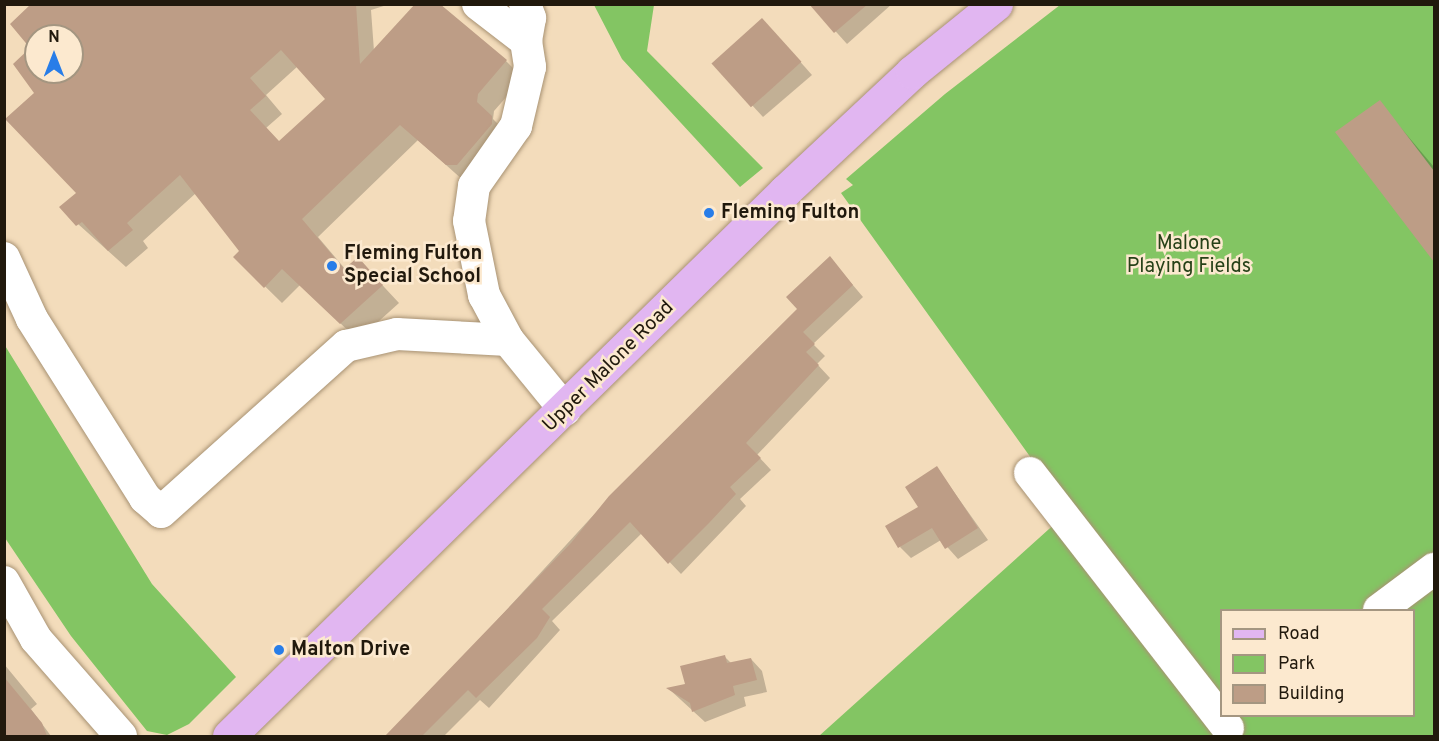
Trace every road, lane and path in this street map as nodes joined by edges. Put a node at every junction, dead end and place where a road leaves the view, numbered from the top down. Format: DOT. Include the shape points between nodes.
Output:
graph roads {
  1 [pos="478,4"];
  2 [pos="525,4"];
  3 [pos="996,4"];
  4 [pos="525,40"];
  5 [pos="4,258"];
  6 [pos="508,340"];
  7 [pos="565,410"];
  8 [pos="1030,473"];
  9 [pos="1434,569"];
  10 [pos="4,582"];
  11 [pos="1380,609"];
  12 [pos="1220,714"];
  13 [pos="121,736"];
  14 [pos="229,736"];
  1 -- 4 [label="street"];
  2 -- 4 [label="street" via="530,18"];
  3 -- 7 [label="main road, Upper Malone Road" via="912,72 785,191"];
  4 -- 6 [label="street" via="530,67 516,126 474,186 469,221 484,295"];
  5 -- 6 [label="street" via="32,319 145,498 162,512 346,346 397,334"];
  6 -- 7 [label="street"];
  7 -- 14 [label="main road, Upper Malone Road"];
  8 -- 12 [label="street"];
  9 -- 11 [label="street"];
  10 -- 13 [label="street" via="36,639"];
}
